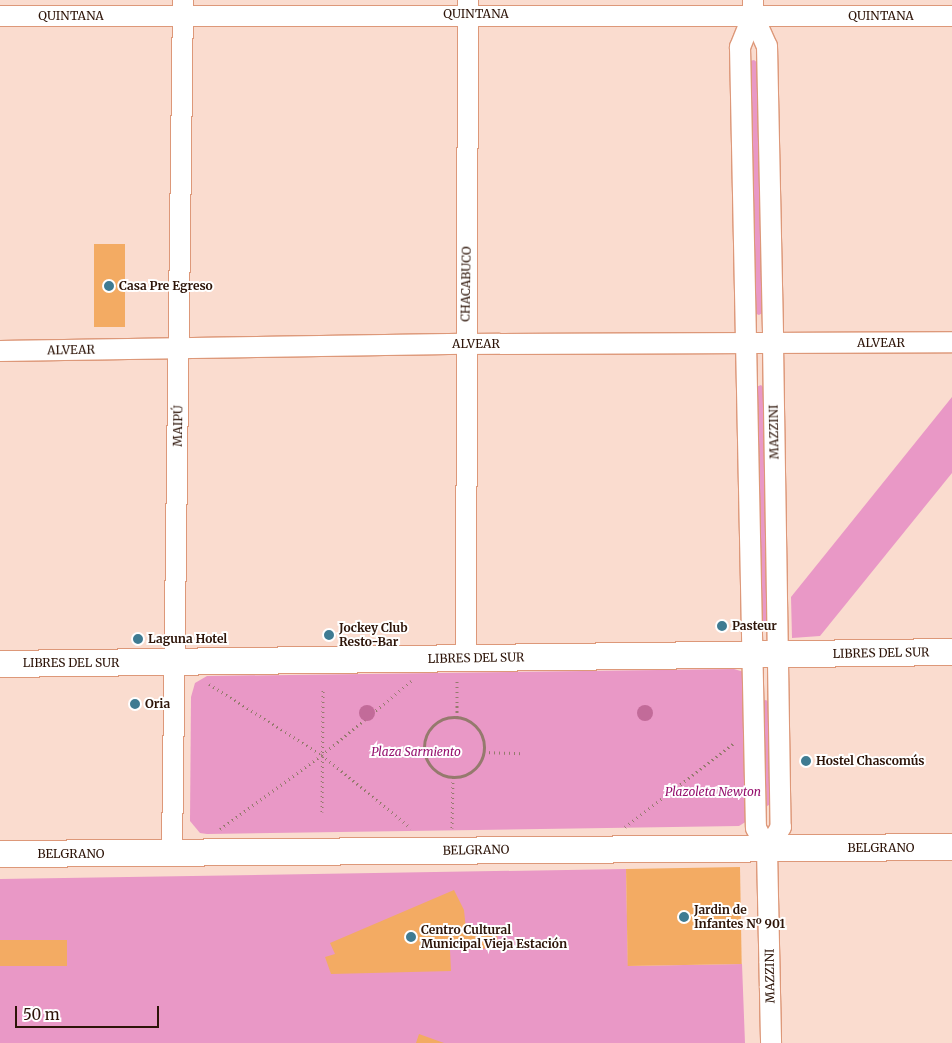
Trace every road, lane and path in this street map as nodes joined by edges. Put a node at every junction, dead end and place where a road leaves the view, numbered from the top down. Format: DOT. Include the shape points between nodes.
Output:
graph roads {
  1 [pos="468,7"];
  2 [pos="753,7"];
  3 [pos="183,8"];
  4 [pos="0,16"];
  5 [pos="952,16"];
  6 [pos="952,342"];
  7 [pos="465,344"];
  8 [pos="747,344"];
  9 [pos="773,344"];
  10 [pos="179,347"];
  11 [pos="0,351"];
  12 [pos="952,652"];
  13 [pos="765,655"];
  14 [pos="453,659"];
  15 [pos="174,662"];
  16 [pos="0,664"];
  17 [pos="207,683"];
  18 [pos="323,689"];
  19 [pos="457,718"];
  20 [pos="754,726"];
  21 [pos="484,752"];
  22 [pos="522,753"];
  23 [pos="322,755"];
  24 [pos="454,777"];
  25 [pos="322,812"];
  26 [pos="952,848"];
  27 [pos="767,849"];
  28 [pos="594,850"];
  29 [pos="445,851"];
  30 [pos="179,853"];
  31 [pos="0,854"];
  32 [pos="771,1043"];
  1 -- 2 [label="street, QUINTANA"];
  1 -- 3 [label="street, QUINTANA"];
  1 -- 7 [label="street, CHACABUCO"];
  2 -- 5 [label="street, QUINTANA"];
  2 -- 8 [label="street, MAZZINI" via="740,47"];
  2 -- 9 [label="street, MAZZINI" via="767,46"];
  3 -- 4 [label="street, QUINTANA"];
  3 -- 10 [label="street, MAIPÚ"];
  6 -- 9 [label="street, ALVEAR"];
  7 -- 8 [label="street, ALVEAR"];
  7 -- 10 [label="street, ALVEAR"];
  7 -- 14 [label="street, CHACABUCO"];
  8 -- 9 [label="street, ALVEAR"];
  8 -- 13 [label="street, MAZZINI"];
  9 -- 13 [label="street, MAZZINI"];
  10 -- 11 [label="street, ALVEAR"];
  10 -- 15 [label="street, MAIPÚ"];
  12 -- 13 [label="main road, LIBRES DEL SUR"];
  13 -- 14 [label="main road, LIBRES DEL SUR"];
  13 -- 20 [label="street, MAZZINI"];
  13 -- 27 [label="street, MAZZINI" via="781,827"];
  14 -- 15 [label="main road, LIBRES DEL SUR"];
  14 -- 19 [label="path"];
  14 -- 23 [label="path"];
  15 -- 16 [label="main road, LIBRES DEL SUR"];
  15 -- 30 [label="street, MAIPÚ"];
  17 -- 23 [label="path"];
  18 -- 23 [label="path"];
  19 -- 21 [label="path" via="475,725 484,742"];
  19 -- 24 [label="path" via="438,722 426,738 424,748 431,766 439,773"];
  20 -- 27 [label="street, MAZZINI" via="756,828"];
  20 -- 28 [label="path" via="707,766"];
  21 -- 22 [label="path"];
  21 -- 24 [label="path" via="474,769"];
  23 -- 25 [label="path"];
  23 -- 29 [label="path"];
  23 -- 30 [label="path"];
  24 -- 29 [label="path"];
  26 -- 27 [label="main road, BELGRANO"];
  27 -- 28 [label="main road, BELGRANO"];
  27 -- 32 [label="street, MAZZINI"];
  28 -- 29 [label="main road, BELGRANO"];
  29 -- 30 [label="main road, BELGRANO"];
  30 -- 31 [label="main road, BELGRANO"];
}
